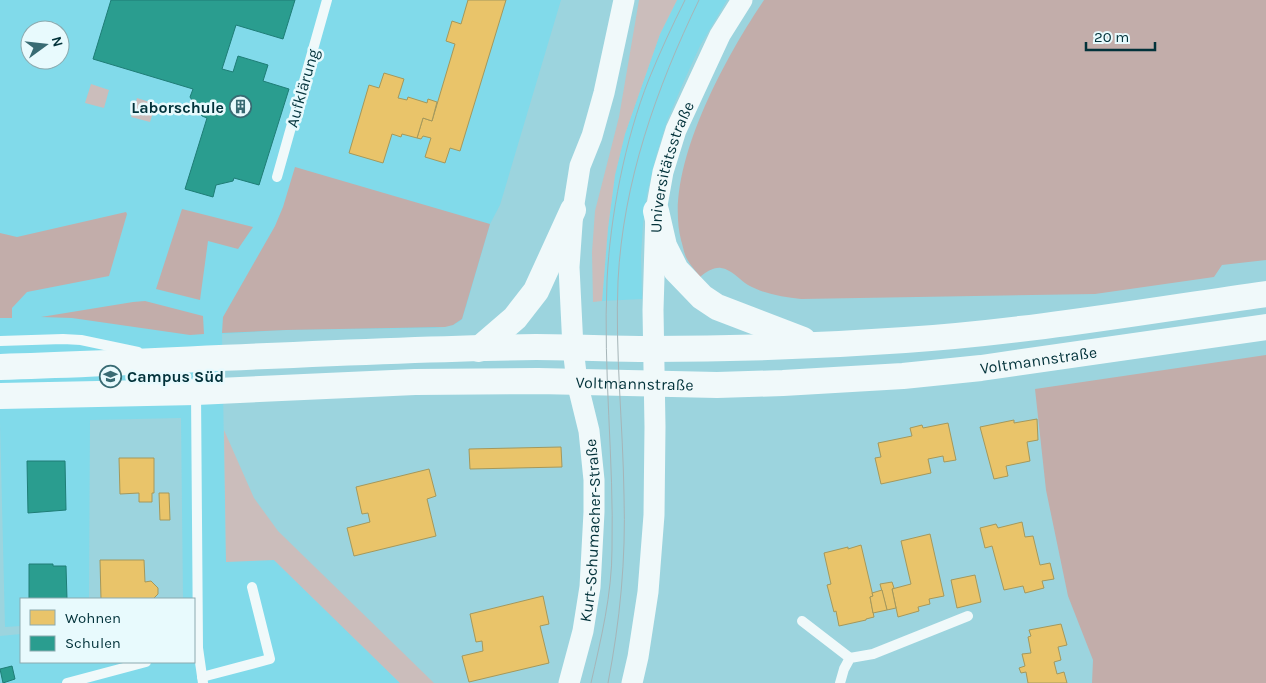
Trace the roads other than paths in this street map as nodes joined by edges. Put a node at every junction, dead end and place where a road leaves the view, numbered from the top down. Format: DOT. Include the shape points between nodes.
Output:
graph roads {
  1 [pos="328,0"];
  2 [pos="624,0"];
  3 [pos="742,0"];
  4 [pos="277,176"];
  5 [pos="573,210"];
  6 [pos="656,211"];
  7 [pos="1266,294"];
  8 [pos="1266,327"];
  9 [pos="0,341"];
  10 [pos="815,344"];
  11 [pos="573,348"];
  12 [pos="479,349"];
  13 [pos="654,349"];
  14 [pos="173,361"];
  15 [pos="0,367"];
  16 [pos="577,382"];
  17 [pos="654,384"];
  18 [pos="196,392"];
  19 [pos="0,396"];
  20 [pos="252,587"];
  21 [pos="968,616"];
  22 [pos="802,621"];
  23 [pos="196,648"];
  24 [pos="850,658"];
  25 [pos="142,663"];
  26 [pos="203,680"];
  27 [pos="67,683"];
  28 [pos="570,683"];
  29 [pos="632,683"];
  30 [pos="840,683"];
  1 -- 4 [label="lane, Aufklärung"];
  2 -- 5 [label="street" via="604,93 580,166"];
  3 -- 6 [label="street, Universitätsstraße" via="720,35 676,130 663,172"];
  5 -- 11 [label="street" via="569,267"];
  5 -- 12 [label="street" via="536,291 515,318"];
  6 -- 10 [label="street" via="664,246 672,262 702,298"];
  6 -- 13 [label="street, Universitätsstraße"];
  7 -- 10 [label="street, Voltmannstraße" via="1017,330"];
  8 -- 17 [label="street, Voltmannstraße" via="913,375 764,384"];
  9 -- 14 [label="lane" via="81,340"];
  10 -- 13 [label="street, Voltmannstraße"];
  11 -- 12 [label="street, Voltmannstraße"];
  11 -- 13 [label="street, Voltmannstraße"];
  11 -- 16 [label="street, Kurt-Schumacher-Straße"];
  12 -- 14 [label="street, Voltmannstraße" via="280,354"];
  13 -- 17 [label="street"];
  14 -- 15 [label="street, Voltmannstraße"];
  16 -- 17 [label="street, Voltmannstraße"];
  16 -- 18 [label="street, Voltmannstraße" via="415,382"];
  16 -- 28 [label="street, Kurt-Schumacher-Straße" via="592,456 593,540 590,588"];
  17 -- 29 [label="street" via="652,555"];
  18 -- 19 [label="street, Voltmannstraße"];
  18 -- 23 [label="lane"];
  20 -- 26 [label="lane" via="270,659"];
  21 -- 24 [label="lane" via="873,654"];
  22 -- 24 [label="lane"];
  23 -- 26 [label="lane"];
  24 -- 30 [label="lane"];
  25 -- 27 [label="lane"];
}
